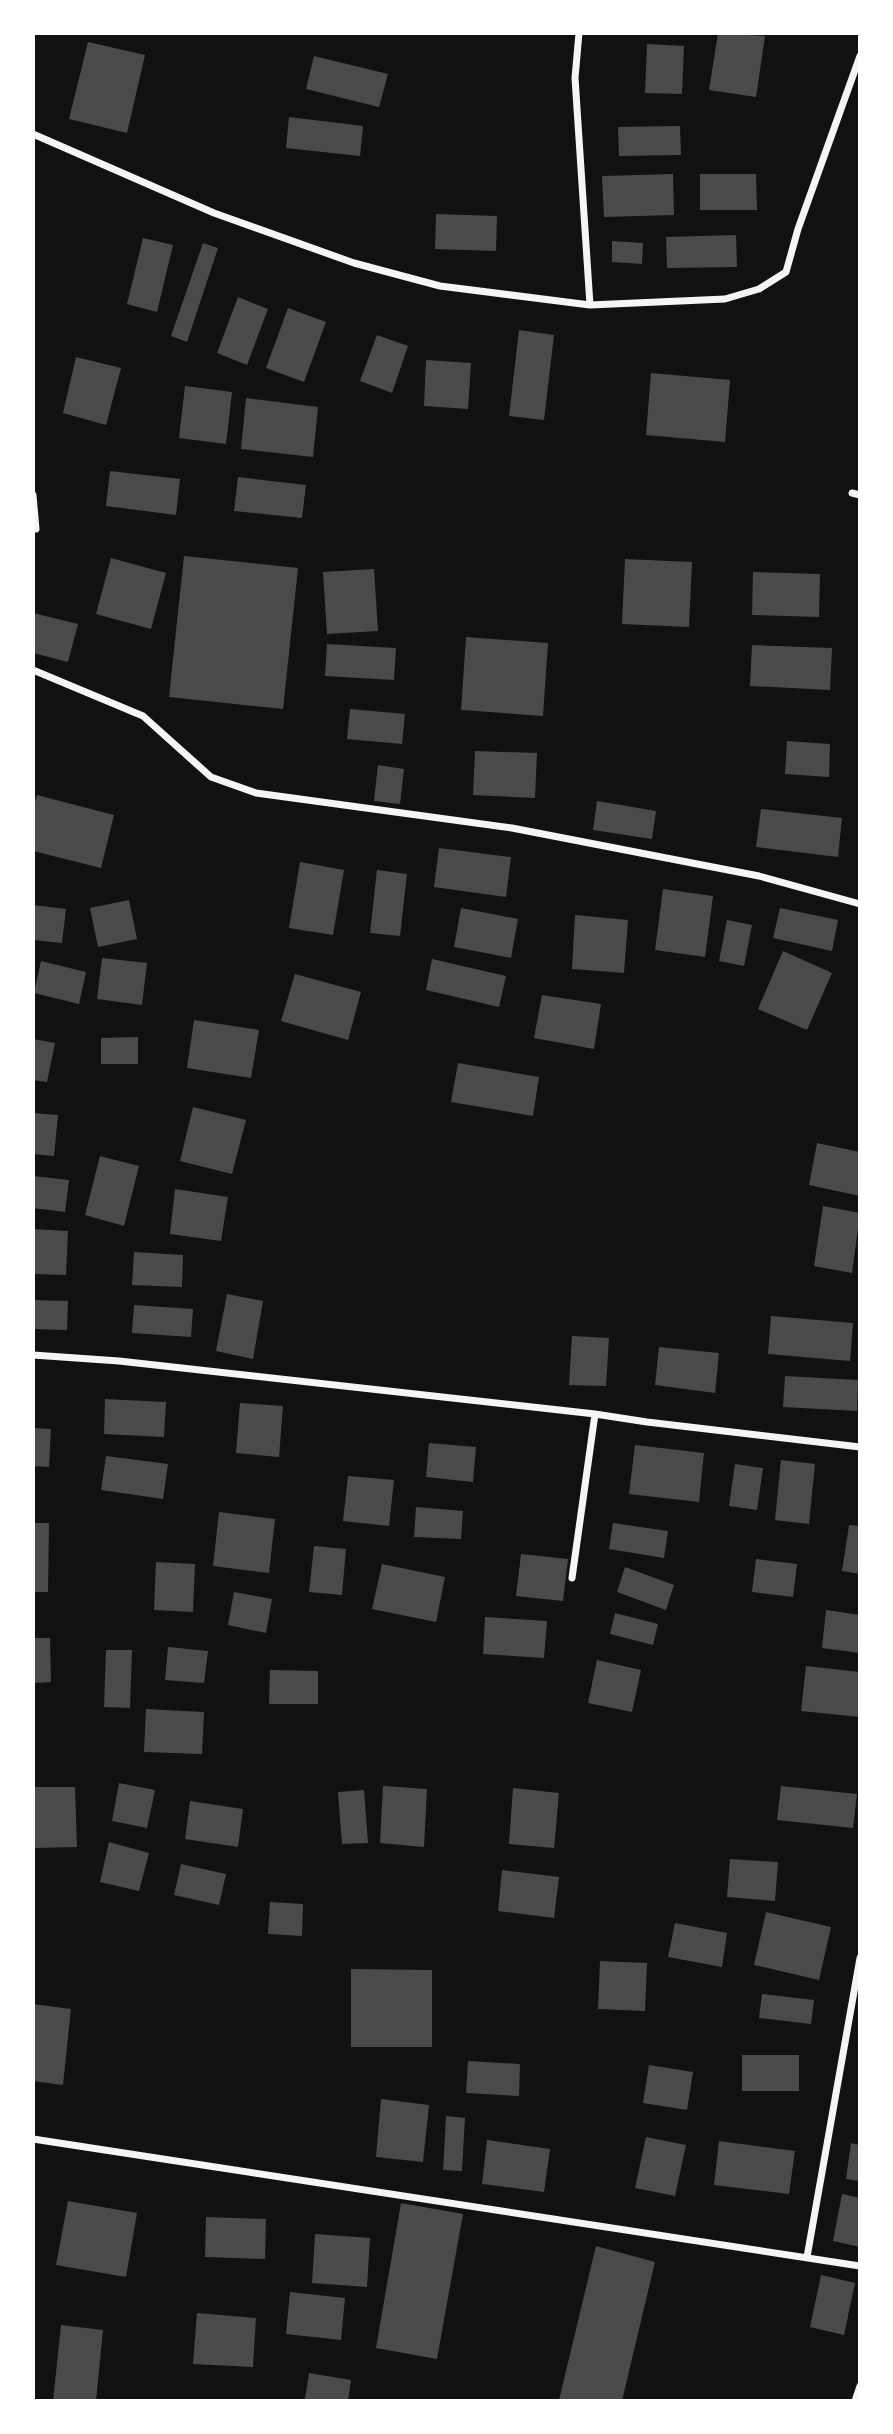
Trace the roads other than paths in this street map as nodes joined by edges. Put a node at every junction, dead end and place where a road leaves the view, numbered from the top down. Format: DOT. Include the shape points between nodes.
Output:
graph roads {
  1 [pos="579,33"];
  2 [pos="860,56"];
  3 [pos="33,134"];
  4 [pos="590,305"];
  5 [pos="33,495"];
  6 [pos="36,528"];
  7 [pos="33,670"];
  8 [pos="860,904"];
  9 [pos="33,1355"];
  10 [pos="595,1413"];
  11 [pos="860,1447"];
  12 [pos="572,1577"];
  13 [pos="860,1958"];
  14 [pos="33,2139"];
  15 [pos="807,2257"];
  16 [pos="860,2266"];
  17 [pos="860,2386"];
  18 [pos="855,2401"];
  1 -- 4 [label="street" via="575,78"];
  2 -- 4 [label="street" via="786,272 759,289 725,299"];
  3 -- 4 [label="street" via="214,212 354,263 440,286"];
  5 -- 6 [label="street"];
  7 -- 8 [label="street" via="143,716 211,777 256,793 512,828 759,876"];
  9 -- 10 [label="street" via="118,1360"];
  10 -- 11 [label="street"];
  10 -- 12 [label="street"];
  13 -- 15 [label="street"];
  14 -- 15 [label="street"];
  15 -- 16 [label="street"];
  17 -- 18 [label="street"];
}
